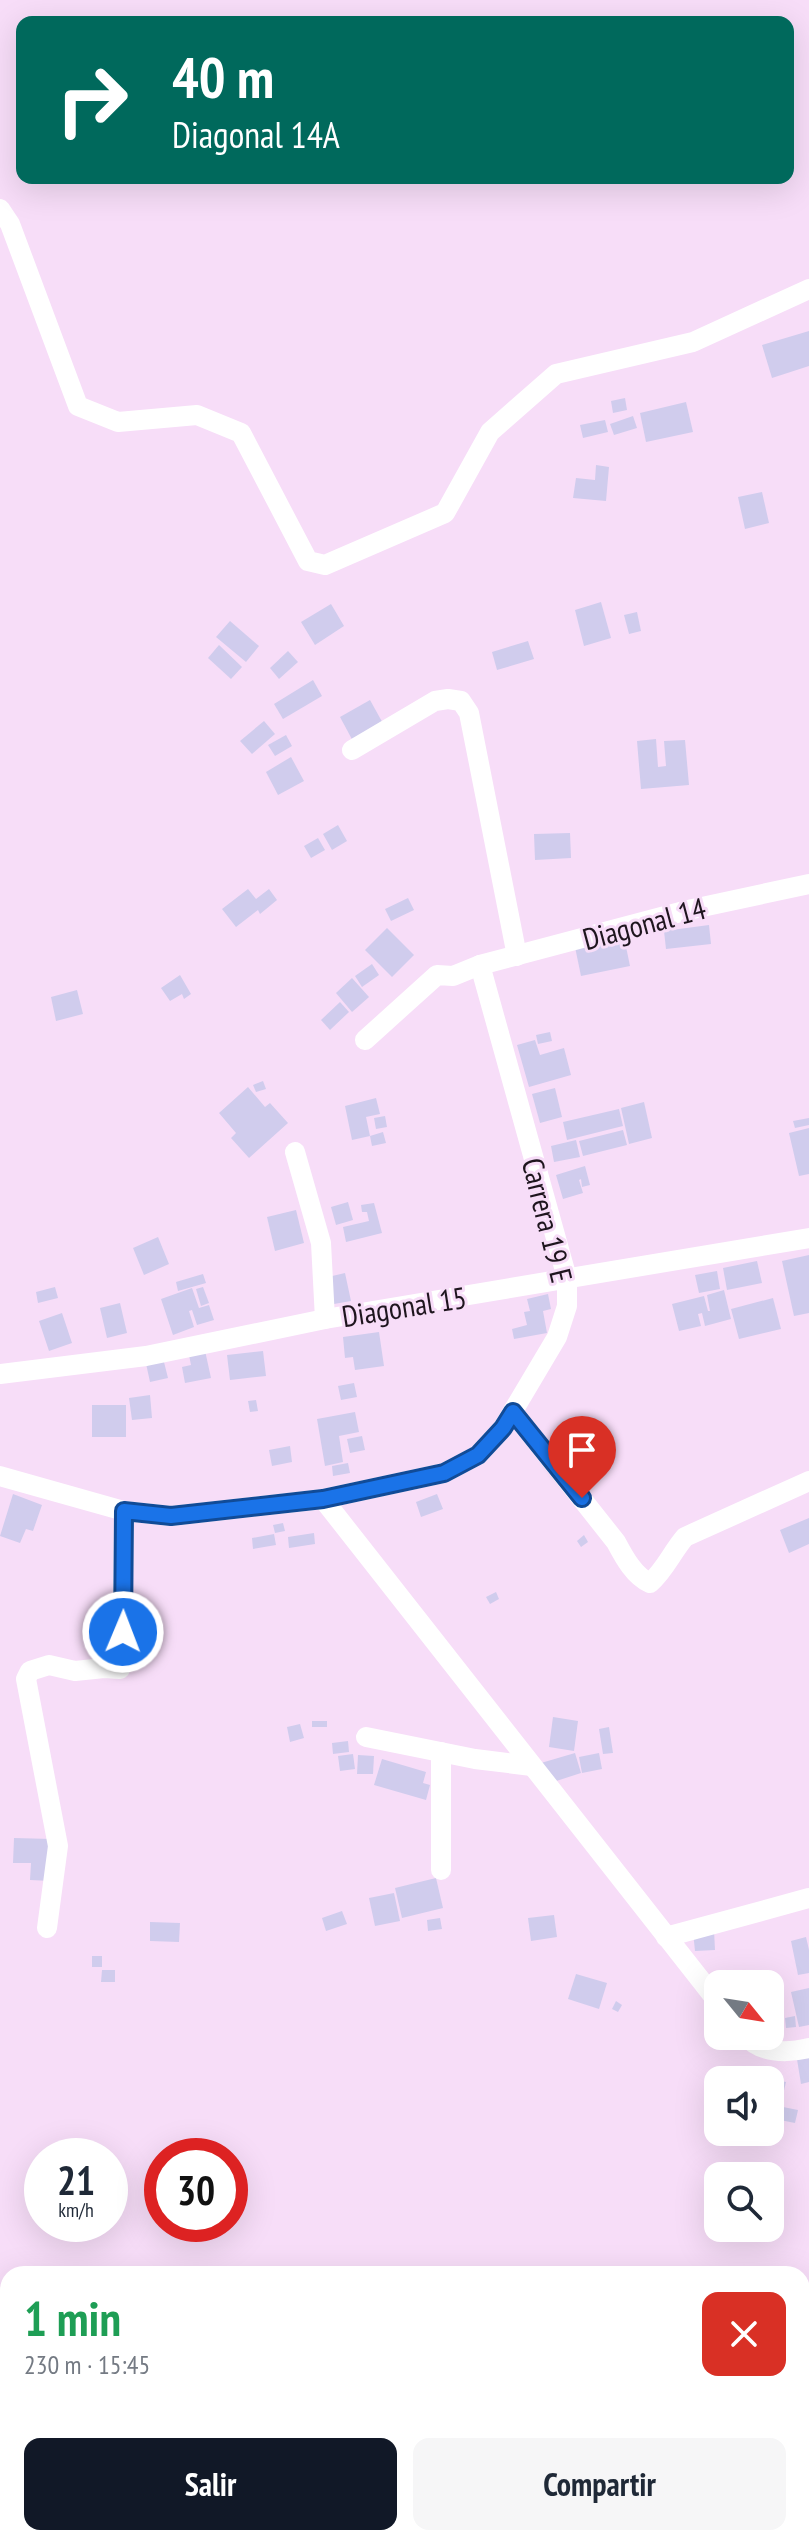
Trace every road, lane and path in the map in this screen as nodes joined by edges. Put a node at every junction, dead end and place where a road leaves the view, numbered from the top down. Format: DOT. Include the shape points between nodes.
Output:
graph roads {
  1 [pos="0,209"];
  2 [pos="809,289"];
  3 [pos="352,750"];
  4 [pos="809,884"];
  5 [pos="517,956"];
  6 [pos="480,965"];
  7 [pos="365,1040"];
  8 [pos="295,1152"];
  9 [pos="809,1238"];
  10 [pos="567,1278"];
  11 [pos="325,1319"];
  12 [pos="0,1374"];
  13 [pos="513,1412"];
  14 [pos="0,1476"];
  15 [pos="809,1481"];
  16 [pos="323,1499"];
  17 [pos="124,1511"];
  18 [pos="366,1737"];
  19 [pos="441,1752"];
  20 [pos="532,1766"];
  21 [pos="441,1870"];
  22 [pos="809,1898"];
  23 [pos="47,1928"];
  24 [pos="666,1937"];
  25 [pos="704,1984"];
  26 [pos="809,2048"];
  27 [pos="772,2050"];
  1 -- 2 [label="street" via="78,406 118,422 197,415 241,433 308,561 325,565 445,513 490,432 556,374 693,342"];
  3 -- 5 [label="street" via="435,701 461,701 469,713"];
  4 -- 5 [label="street, Diagonal 14"];
  5 -- 6 [label="street, Diagonal 14"];
  6 -- 7 [label="street, Diagonal 14" via="453,976 437,975"];
  6 -- 10 [label="street, Carrera 19 E"];
  8 -- 11 [label="street" via="321,1243"];
  9 -- 10 [label="street, Diagonal 15"];
  10 -- 11 [label="street, Diagonal 15"];
  10 -- 13 [label="street, Carrera 19 E" via="567,1306 557,1337"];
  11 -- 12 [label="street, Diagonal 15" via="146,1356"];
  13 -- 15 [label="street" via="624,1557 650,1583 685,1537"];
  13 -- 16 [label="street, Carrera 19 E" via="478,1455 444,1473"];
  14 -- 17 [label="street"];
  16 -- 17 [label="street" via="171,1516"];
  16 -- 20 [label="street"];
  17 -- 23 [label="street" via="120,1669 75,1671 49,1665 30,1671 26,1679 58,1846"];
  18 -- 19 [label="street"];
  19 -- 20 [label="street"];
  19 -- 21 [label="street"];
  20 -- 24 [label="street"];
  22 -- 24 [label="street"];
  24 -- 25 [label="street"];
  26 -- 27 [label="street"];
}
